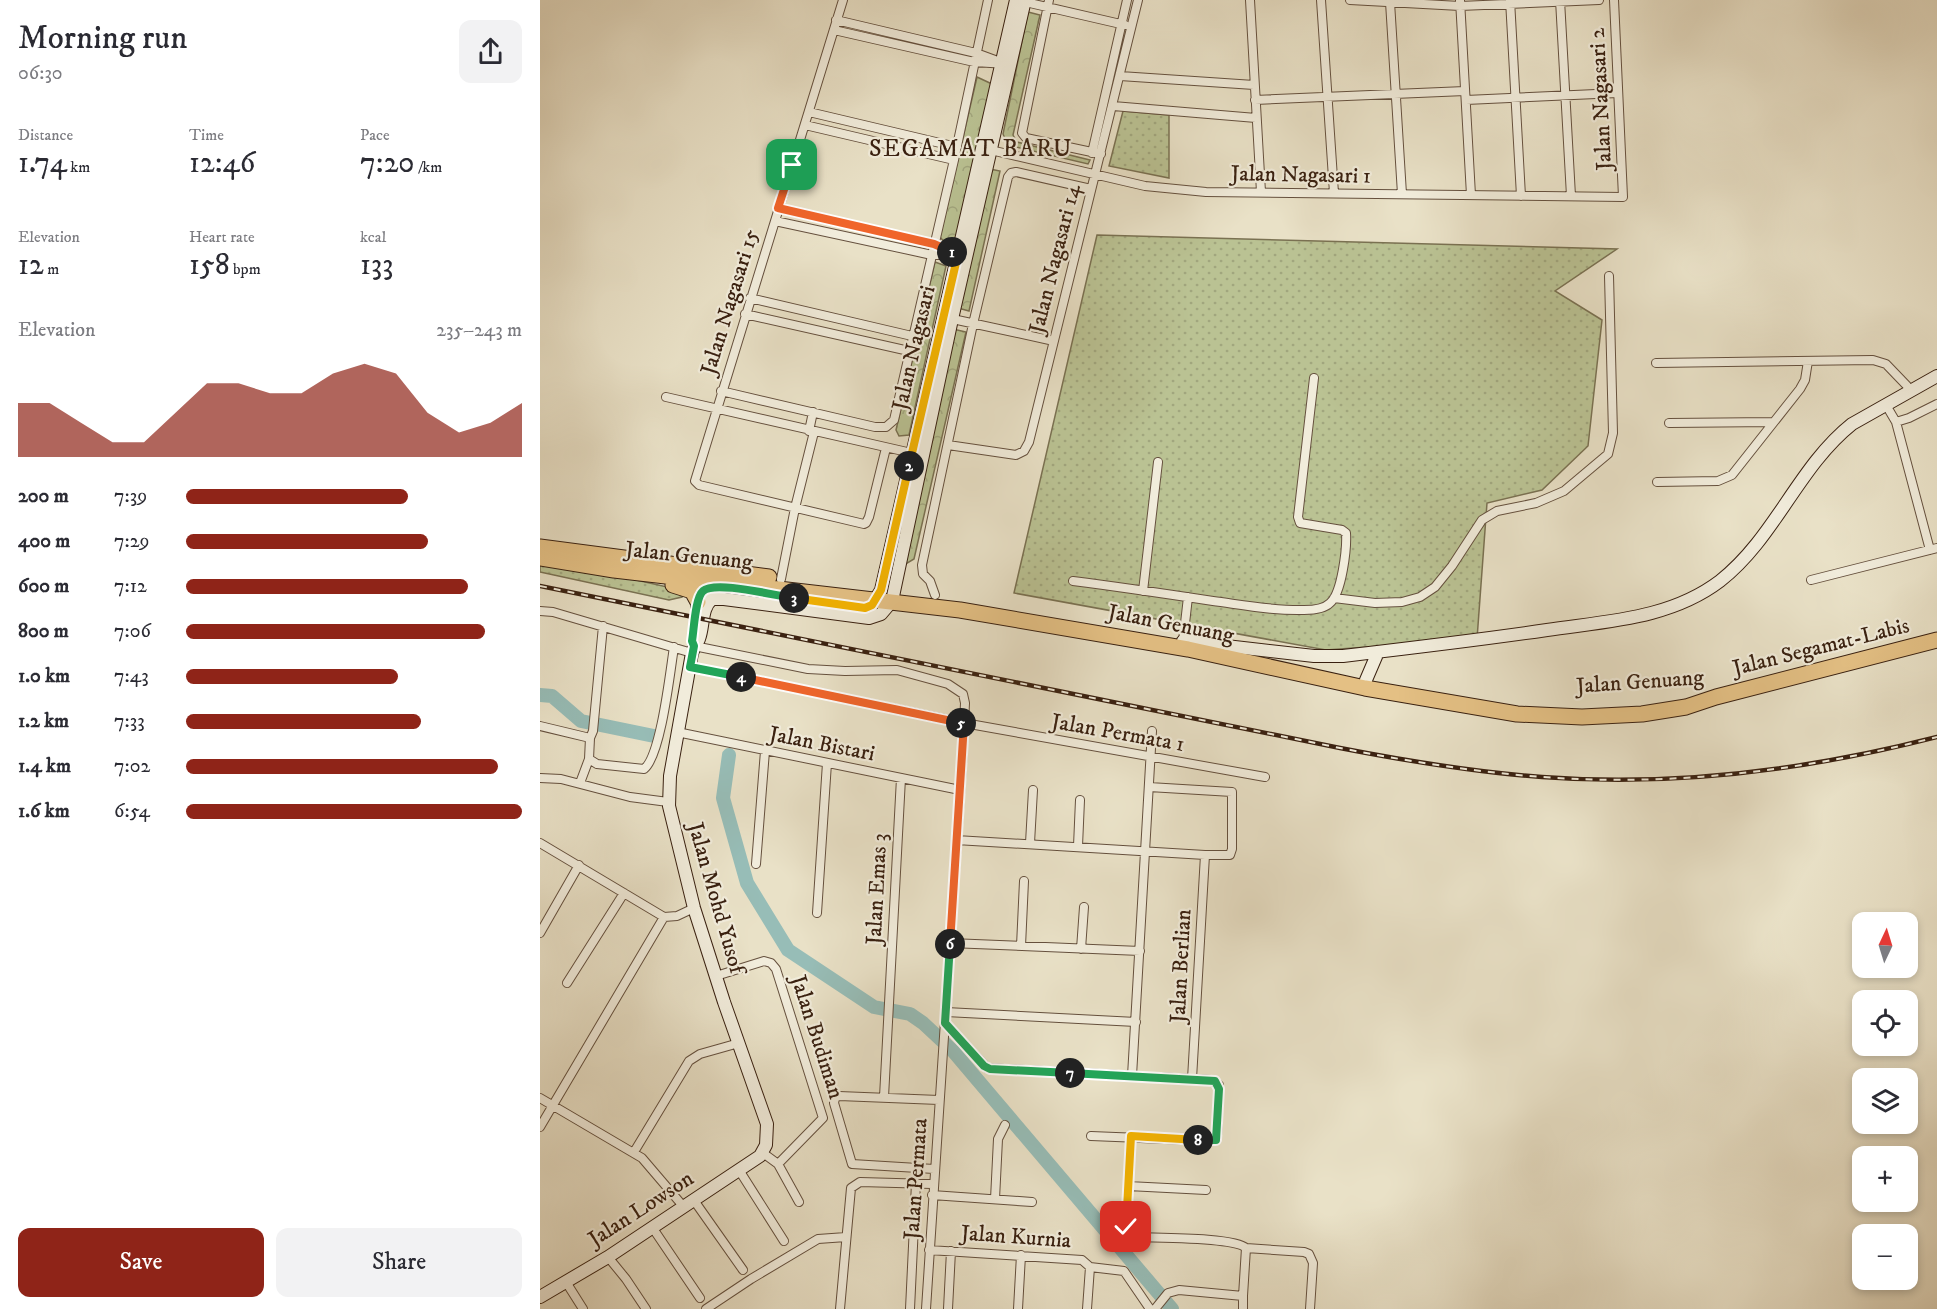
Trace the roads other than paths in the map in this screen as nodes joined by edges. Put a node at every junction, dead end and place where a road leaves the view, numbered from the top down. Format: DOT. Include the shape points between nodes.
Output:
graph roads {
  1 [pos="843,0"];
  2 [pos="988,0"];
  3 [pos="1021,0"];
  4 [pos="1128,0"];
  5 [pos="1138,0"];
  6 [pos="1250,0"];
  7 [pos="1321,0"];
  8 [pos="1350,0"];
  9 [pos="1599,0"];
  10 [pos="1614,0"];
  11 [pos="1560,1"];
  12 [pos="1390,2"];
  13 [pos="1510,2"];
  14 [pos="1460,3"];
  15 [pos="1049,4"];
  16 [pos="836,20"];
  17 [pos="1122,24"];
  18 [pos="1132,26"];
  19 [pos="834,30"];
  20 [pos="975,57"];
  21 [pos="1006,63"];
  22 [pos="1120,76"];
  23 [pos="1254,85"];
  24 [pos="1465,91"];
  25 [pos="1618,93"];
  26 [pos="1395,94"];
  27 [pos="1565,95"];
  28 [pos="1326,96"];
  29 [pos="1515,97"];
  30 [pos="1255,100"];
  31 [pos="1466,100"];
  32 [pos="1113,106"];
  33 [pos="809,112"];
  34 [pos="1256,118"];
  35 [pos="805,125"];
  36 [pos="957,147"];
  37 [pos="987,149"];
  38 [pos="1097,154"];
  39 [pos="954,160"];
  40 [pos="1095,175"];
  41 [pos="1091,189"];
  42 [pos="1261,192"];
  43 [pos="1334,193"];
  44 [pos="1402,194"];
  45 [pos="1471,195"];
  46 [pos="1521,195"];
  47 [pos="1571,196"];
  48 [pos="1623,197"];
  49 [pos="778,208"];
  50 [pos="775,221"];
  51 [pos="934,244"];
  52 [pos="932,255"];
  53 [pos="963,255"];
  54 [pos="1609,276"];
  55 [pos="750,298"];
  56 [pos="745,314"];
  57 [pos="947,318"];
  58 [pos="973,324"];
  59 [pos="912,336"];
  60 [pos="1054,341"];
  61 [pos="909,351"];
  62 [pos="1808,361"];
  63 [pos="1656,363"];
  64 [pos="1937,376"];
  65 [pos="1314,378"];
  66 [pos="1911,390"];
  67 [pos="721,391"];
  68 [pos="666,397"];
  69 [pos="1937,404"];
  70 [pos="1886,405"];
  71 [pos="716,409"];
  72 [pos="813,412"];
  73 [pos="1773,422"];
  74 [pos="1896,422"];
  75 [pos="1670,423"];
  76 [pos="811,431"];
  77 [pos="948,445"];
  78 [pos="886,448"];
  79 [pos="917,454"];
  80 [pos="1158,462"];
  81 [pos="1657,482"];
  82 [pos="795,507"];
  83 [pos="540,547"];
  84 [pos="1933,549"];
  85 [pos="540,558"];
  86 [pos="614,570"];
  87 [pos="781,579"];
  88 [pos="1073,580"];
  89 [pos="1810,580"];
  90 [pos="1143,591"];
  91 [pos="935,595"];
  92 [pos="1188,597"];
  93 [pos="1334,598"];
  94 [pos="885,599"];
  95 [pos="698,602"];
  96 [pos="540,611"];
  97 [pos="603,626"];
  98 [pos="1937,640"];
  99 [pos="1183,641"];
  100 [pos="674,647"];
  101 [pos="693,650"];
  102 [pos="1378,652"];
  103 [pos="690,667"];
  104 [pos="1366,684"];
  105 [pos="1716,697"];
  106 [pos="964,723"];
  107 [pos="540,726"];
  108 [pos="1152,731"];
  109 [pos="677,732"];
  110 [pos="591,735"];
  111 [pos="765,751"];
  112 [pos="1151,757"];
  113 [pos="589,759"];
  114 [pos="827,763"];
  115 [pos="1265,777"];
  116 [pos="540,778"];
  117 [pos="901,778"];
  118 [pos="580,783"];
  119 [pos="1149,787"];
  120 [pos="960,790"];
  121 [pos="1033,790"];
  122 [pos="1080,800"];
  123 [pos="668,802"];
  124 [pos="956,840"];
  125 [pos="540,843"];
  126 [pos="1030,843"];
  127 [pos="1078,846"];
  128 [pos="1145,850"];
  129 [pos="1205,855"];
  130 [pos="756,864"];
  131 [pos="579,865"];
  132 [pos="1024,881"];
  133 [pos="624,893"];
  134 [pos="694,908"];
  135 [pos="1084,908"];
  136 [pos="817,913"];
  137 [pos="664,917"];
  138 [pos="540,933"];
  139 [pos="950,943"];
  140 [pos="1021,946"];
  141 [pos="1081,949"];
  142 [pos="1140,951"];
  143 [pos="716,976"];
  144 [pos="567,983"];
  145 [pos="946,1012"];
  146 [pos="1136,1022"];
  147 [pos="945,1028"];
  148 [pos="739,1043"];
  149 [pos="1132,1076"];
  150 [pos="1192,1079"];
  151 [pos="884,1097"];
  152 [pos="540,1098"];
  153 [pos="939,1100"];
  154 [pos="552,1105"];
  155 [pos="1005,1125"];
  156 [pos="540,1127"];
  157 [pos="1091,1136"];
  158 [pos="1131,1136"];
  159 [pos="634,1152"];
  160 [pos="763,1153"];
  161 [pos="778,1164"];
  162 [pos="934,1169"];
  163 [pos="739,1170"];
  164 [pos="916,1183"];
  165 [pos="932,1184"];
  166 [pos="1128,1186"];
  167 [pos="1206,1190"];
  168 [pos="932,1195"];
  169 [pos="995,1199"];
  170 [pos="799,1202"];
  171 [pos="1032,1202"];
  172 [pos="688,1203"];
  173 [pos="652,1227"];
  174 [pos="846,1237"];
  175 [pos="784,1241"];
  176 [pos="1246,1248"];
  177 [pos="929,1250"];
  178 [pos="951,1251"];
  179 [pos="1021,1255"];
  180 [pos="608,1257"];
  181 [pos="1090,1267"];
  182 [pos="743,1270"];
  183 [pos="566,1282"];
  184 [pos="1243,1296"];
  185 [pos="540,1297"];
  186 [pos="700,1298"];
  187 [pos="1156,1306"];
  188 [pos="583,1309"];
  189 [pos="646,1309"];
  190 [pos="706,1309"];
  191 [pos="840,1309"];
  192 [pos="910,1309"];
  193 [pos="926,1309"];
  194 [pos="948,1309"];
  195 [pos="1018,1309"];
  196 [pos="1087,1309"];
  197 [pos="1150,1309"];
  198 [pos="1243,1309"];
  199 [pos="1310,1309"];
  1 -- 16 [label="street, Jalan Nagasari 15"];
  2 -- 20 [label="street"];
  3 -- 15 [label="street"];
  3 -- 21 [label="street, Jalan Nagasari"];
  4 -- 17 [label="street, Jalan Nagasari 14"];
  5 -- 18 [label="street, Jalan Nagasari 14"];
  6 -- 23 [label="street"];
  7 -- 28 [label="street"];
  8 -- 12 [label="street"];
  9 -- 11 [label="street"];
  10 -- 25 [label="street, Jalan Nagasari 2"];
  11 -- 13 [label="street"];
  11 -- 27 [label="street"];
  12 -- 14 [label="street"];
  12 -- 26 [label="street"];
  13 -- 14 [label="street"];
  13 -- 29 [label="street"];
  14 -- 24 [label="street"];
  15 -- 17 [label="street"];
  15 -- 38 [label="street" via="1022,133 1026,138"];
  16 -- 19 [label="street, Jalan Nagasari 15"];
  16 -- 20 [label="street"];
  17 -- 18 [label="street"];
  17 -- 38 [label="street, Jalan Nagasari 14"];
  18 -- 22 [label="street, Jalan Nagasari 14"];
  19 -- 20 [label="street"];
  19 -- 33 [label="street, Jalan Nagasari 15"];
  20 -- 21 [label="street"];
  20 -- 36 [label="street"];
  21 -- 37 [label="street, Jalan Nagasari"];
  22 -- 23 [label="street"];
  22 -- 32 [label="street, Jalan Nagasari 14"];
  23 -- 30 [label="street"];
  24 -- 26 [label="street"];
  24 -- 31 [label="street"];
  25 -- 27 [label="street"];
  25 -- 48 [label="street, Jalan Nagasari 2"];
  26 -- 28 [label="street"];
  26 -- 44 [label="street"];
  27 -- 29 [label="street"];
  27 -- 47 [label="street"];
  28 -- 30 [label="street"];
  28 -- 43 [label="street"];
  29 -- 31 [label="street"];
  29 -- 46 [label="street"];
  30 -- 34 [label="street"];
  31 -- 45 [label="street"];
  32 -- 34 [label="street"];
  32 -- 38 [label="street, Jalan Nagasari 14"];
  33 -- 35 [label="street, Jalan Nagasari 15"];
  33 -- 36 [label="street"];
  34 -- 42 [label="street"];
  35 -- 39 [label="street"];
  35 -- 49 [label="street, Jalan Nagasari 15"];
  36 -- 39 [label="street"];
  37 -- 40 [label="street, Jalan Nagasari 1"];
  37 -- 53 [label="street, Jalan Nagasari"];
  38 -- 40 [label="street, Jalan Nagasari 14"];
  39 -- 51 [label="street"];
  40 -- 41 [label="street, Jalan Nagasari 14"];
  40 -- 42 [label="street, Jalan Nagasari 1" via="1165,189"];
  41 -- 58 [label="street" via="1011,173"];
  41 -- 60 [label="street, Jalan Nagasari 14"];
  42 -- 43 [label="street, Jalan Nagasari 1"];
  43 -- 44 [label="street, Jalan Nagasari 1"];
  44 -- 45 [label="street, Jalan Nagasari 1"];
  45 -- 46 [label="street, Jalan Nagasari 1"];
  46 -- 47 [label="street, Jalan Nagasari 1"];
  47 -- 48 [label="street, Jalan Nagasari 1"];
  49 -- 50 [label="street, Jalan Nagasari 15"];
  49 -- 51 [label="street"];
  50 -- 52 [label="street"];
  50 -- 55 [label="street, Jalan Nagasari 15"];
  51 -- 52 [label="street"];
  51 -- 53 [label="street"];
  52 -- 53 [label="street"];
  52 -- 59 [label="street"];
  53 -- 57 [label="street, Jalan Nagasari"];
  54 -- 93 [label="street" via="1613,434 1608,454 1551,497 1497,511 1482,520 1452,566 1435,587 1420,597 1375,603"];
  55 -- 56 [label="street, Jalan Nagasari 15"];
  55 -- 59 [label="street"];
  56 -- 61 [label="street"];
  56 -- 67 [label="street, Jalan Nagasari 15"];
  57 -- 58 [label="street"];
  57 -- 79 [label="street, Jalan Nagasari"];
  58 -- 60 [label="street"];
  58 -- 77 [label="street"];
  59 -- 61 [label="street"];
  60 -- 77 [label="street, Jalan Nagasari 14" via="1024,451 1016,455"];
  61 -- 72 [label="street" via="894,420 886,427"];
  62 -- 63 [label="street"];
  62 -- 66 [label="street" via="1873,360 1886,364"];
  62 -- 73 [label="street" via="1805,380"];
  64 -- 66 [label="street"];
  65 -- 93 [label="street" via="1298,517 1300,523 1346,533"];
  66 -- 70 [label="street"];
  67 -- 71 [label="street, Jalan Nagasari 15"];
  67 -- 72 [label="street"];
  68 -- 71 [label="street"];
  69 -- 74 [label="street"];
  70 -- 74 [label="street"];
  70 -- 102 [label="street" via="1840,434 1752,550 1720,580 1692,598 1658,612 1618,620"];
  71 -- 76 [label="street"];
  71 -- 82 [label="street, Jalan Nagasari 15" via="696,484"];
  72 -- 76 [label="street"];
  73 -- 75 [label="street"];
  73 -- 81 [label="street" via="1726,479"];
  74 -- 84 [label="street"];
  76 -- 78 [label="street"];
  76 -- 82 [label="street"];
  77 -- 91 [label="street" via="922,565"];
  78 -- 79 [label="street"];
  78 -- 82 [label="street" via="866,523"];
  79 -- 94 [label="street, Jalan Nagasari"];
  80 -- 90 [label="street"];
  82 -- 87 [label="street"];
  83 -- 87 [label="highway, Jalan Genuang"];
  84 -- 89 [label="street"];
  85 -- 86 [label="highway, Jalan Genuang"];
  86 -- 94 [label="highway, Jalan Genuang"];
  86 -- 95 [label="highway" via="689,589"];
  87 -- 94 [label="highway, Jalan Genuang"];
  88 -- 90 [label="street"];
  90 -- 92 [label="street"];
  91 -- 94 [label="highway, Jalan Genuang"];
  91 -- 99 [label="highway, Jalan Genuang"];
  92 -- 93 [label="street" via="1302,610 1322,608"];
  92 -- 99 [label="street"];
  94 -- 95 [label="street" via="865,608 725,587 704,590"];
  94 -- 101 [label="street" via="874,618 711,600 705,607 699,641"];
  94 -- 104 [label="highway, Jalan Genuang" via="1188,649"];
  95 -- 101 [label="street"];
  96 -- 97 [label="street"];
  97 -- 100 [label="street"];
  97 -- 110 [label="street"];
  98 -- 105 [label="highway, Jalan Segamat-Labis"];
  99 -- 102 [label="street" via="1314,656"];
  99 -- 104 [label="highway, Jalan Genuang"];
  100 -- 101 [label="street"];
  100 -- 113 [label="street" via="661,729 650,765 644,770 597,764"];
  101 -- 103 [label="street, Jalan Mohd Yusof"];
  101 -- 106 [label="street" via="808,669 897,670 948,684 963,694"];
  102 -- 104 [label="street"];
  103 -- 106 [label="street, Jalan Permata 1"];
  103 -- 109 [label="street, Jalan Mohd Yusof"];
  104 -- 105 [label="highway, Jalan Genuang" via="1486,710 1572,717 1651,713"];
  106 -- 112 [label="street, Jalan Permata 1"];
  106 -- 120 [label="street"];
  107 -- 110 [label="street"];
  108 -- 112 [label="street"];
  109 -- 111 [label="street, Jalan Bistari"];
  109 -- 123 [label="street, Jalan Mohd Yusof"];
  110 -- 113 [label="street"];
  111 -- 114 [label="street, Jalan Bistari"];
  111 -- 130 [label="street"];
  112 -- 115 [label="street, Jalan Permata 1"];
  112 -- 119 [label="street"];
  113 -- 118 [label="street"];
  114 -- 117 [label="street, Jalan Bistari"];
  114 -- 136 [label="street"];
  116 -- 118 [label="street"];
  117 -- 120 [label="street, Jalan Bistari"];
  117 -- 151 [label="street, Jalan Emas 3"];
  118 -- 123 [label="street" via="630,797"];
  119 -- 128 [label="street"];
  119 -- 129 [label="street" via="1232,792 1231,852"];
  120 -- 124 [label="street"];
  121 -- 126 [label="street"];
  122 -- 127 [label="street"];
  123 -- 134 [label="street, Jalan Mohd Yusof"];
  124 -- 126 [label="street"];
  124 -- 139 [label="street"];
  125 -- 131 [label="street"];
  126 -- 127 [label="street"];
  127 -- 128 [label="street"];
  128 -- 129 [label="street"];
  128 -- 142 [label="street"];
  129 -- 150 [label="street, Jalan Berlian"];
  131 -- 133 [label="street"];
  131 -- 138 [label="street"];
  132 -- 140 [label="street"];
  133 -- 137 [label="street"];
  133 -- 144 [label="street"];
  134 -- 137 [label="street"];
  134 -- 143 [label="street, Jalan Mohd Yusof"];
  135 -- 141 [label="street"];
  137 -- 154 [label="street"];
  139 -- 140 [label="street"];
  139 -- 145 [label="street"];
  140 -- 141 [label="street"];
  141 -- 142 [label="street"];
  142 -- 146 [label="street"];
  143 -- 148 [label="street, Jalan Mohd Yusof"];
  143 -- 161 [label="street, Jalan Budiman" via="764,961 776,969 823,1118"];
  145 -- 146 [label="street"];
  145 -- 147 [label="street"];
  146 -- 149 [label="street"];
  147 -- 149 [label="street" via="987,1068"];
  147 -- 153 [label="street, Jalan Permata"];
  148 -- 159 [label="street" via="689,1061"];
  148 -- 160 [label="street, Jalan Mohd Yusof" via="767,1124 768,1140"];
  149 -- 150 [label="street"];
  150 -- 158 [label="street" via="1211,1080 1219,1085 1216,1140"];
  151 -- 153 [label="street"];
  151 -- 162 [label="street" via="835,1098 852,1164"];
  152 -- 154 [label="street"];
  153 -- 162 [label="street, Jalan Permata"];
  154 -- 156 [label="street"];
  154 -- 159 [label="street"];
  155 -- 169 [label="street" via="998,1139"];
  157 -- 158 [label="street"];
  158 -- 166 [label="street"];
  159 -- 172 [label="street"];
  160 -- 161 [label="street"];
  160 -- 163 [label="street, Jalan Lowson"];
  161 -- 170 [label="street"];
  162 -- 165 [label="street, Jalan Permata"];
  163 -- 172 [label="street, Jalan Lowson"];
  163 -- 175 [label="street"];
  164 -- 165 [label="street"];
  164 -- 174 [label="street" via="857,1182 849,1193"];
  164 -- 192 [label="street"];
  165 -- 168 [label="street, Jalan Permata"];
  166 -- 167 [label="street"];
  166 -- 176 [label="street" via="1126,1227 1133,1236 1217,1241"];
  168 -- 169 [label="street"];
  168 -- 177 [label="street, Jalan Permata"];
  169 -- 171 [label="street"];
  172 -- 173 [label="street, Jalan Lowson"];
  172 -- 182 [label="street"];
  173 -- 180 [label="street, Jalan Lowson"];
  173 -- 186 [label="street"];
  174 -- 190 [label="street" via="818,1239"];
  174 -- 191 [label="street"];
  176 -- 184 [label="street"];
  176 -- 199 [label="street" via="1309,1254 1313,1263"];
  177 -- 178 [label="street, Jalan Kurnia"];
  177 -- 193 [label="street, Jalan Permata"];
  178 -- 179 [label="street, Jalan Kurnia"];
  178 -- 194 [label="street"];
  179 -- 181 [label="street, Jalan Kurnia" via="1082,1260"];
  179 -- 195 [label="street"];
  180 -- 183 [label="street, Jalan Lowson"];
  180 -- 189 [label="street"];
  181 -- 196 [label="street"];
  181 -- 197 [label="street, Jalan Kurnia" via="1124,1271"];
  183 -- 185 [label="street, Jalan Lowson"];
  183 -- 188 [label="street"];
  184 -- 187 [label="street" via="1183,1290 1168,1293"];
  184 -- 198 [label="street"];
}
